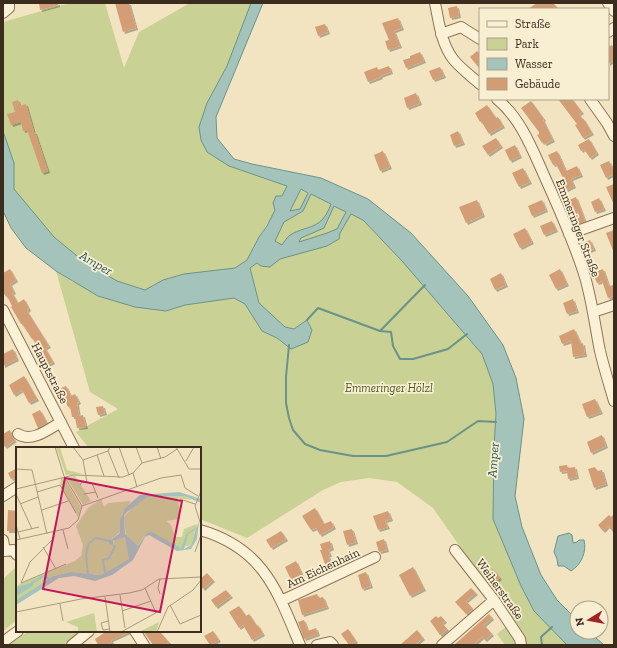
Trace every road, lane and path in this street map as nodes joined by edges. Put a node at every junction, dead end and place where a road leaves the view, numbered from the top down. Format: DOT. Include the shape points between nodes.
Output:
graph roads {
  1 [pos="9,3"];
  2 [pos="435,3"];
  3 [pos="608,3"];
  4 [pos="614,11"];
  5 [pos="3,12"];
  6 [pos="441,34"];
  7 [pos="479,38"];
  8 [pos="479,83"];
  9 [pos="591,100"];
  10 [pos="504,101"];
  11 [pos="614,136"];
  12 [pos="614,218"];
  13 [pos="569,234"];
  14 [pos="614,305"];
  15 [pos="3,310"];
  16 [pos="593,312"];
  17 [pos="614,401"];
  18 [pos="61,422"];
  19 [pos="18,434"];
  20 [pos="74,447"];
  21 [pos="16,487"];
  22 [pos="3,496"];
  23 [pos="201,530"];
  24 [pos="3,540"];
  25 [pos="455,550"];
  26 [pos="16,554"];
  27 [pos="375,557"];
  28 [pos="494,600"];
  29 [pos="282,601"];
  30 [pos="17,632"];
  31 [pos="88,632"];
  32 [pos="136,632"];
  33 [pos="3,642"];
  34 [pos="72,645"];
  35 [pos="144,645"];
  36 [pos="300,645"];
  37 [pos="317,645"];
  38 [pos="333,645"];
  39 [pos="442,645"];
  40 [pos="521,645"];
  1 -- 5 [label="street" via="9,8"];
  2 -- 6 [label="street"];
  3 -- 4 [label="street"];
  6 -- 7 [label="street" via="461,27"];
  6 -- 8 [label="street" via="452,58"];
  9 -- 11 [label="street"];
  10 -- 13 [label="street, Emmeringer Straße" via="526,135"];
  12 -- 13 [label="street"];
  13 -- 16 [label="street, Emmeringer Straße" via="585,278"];
  14 -- 16 [label="street"];
  15 -- 18 [label="street, Hauptstraße"];
  16 -- 17 [label="street, Emmeringer Straße"];
  18 -- 19 [label="street" via="31,437 23,438"];
  18 -- 20 [label="street, Hauptstraße"];
  21 -- 22 [label="street"];
  23 -- 29 [label="street" via="226,539 245,552 265,572"];
  24 -- 26 [label="street" via="5,551 13,550"];
  25 -- 28 [label="street, Weiherstraße"];
  27 -- 29 [label="street, Am Eichenhain"];
  28 -- 39 [label="street"];
  28 -- 40 [label="street, Weiherstraße" via="520,639"];
  29 -- 36 [label="street"];
  30 -- 33 [label="street"];
  31 -- 34 [label="street"];
  32 -- 35 [label="street"];
  37 -- 38 [label="street" via="330,642"];
}
